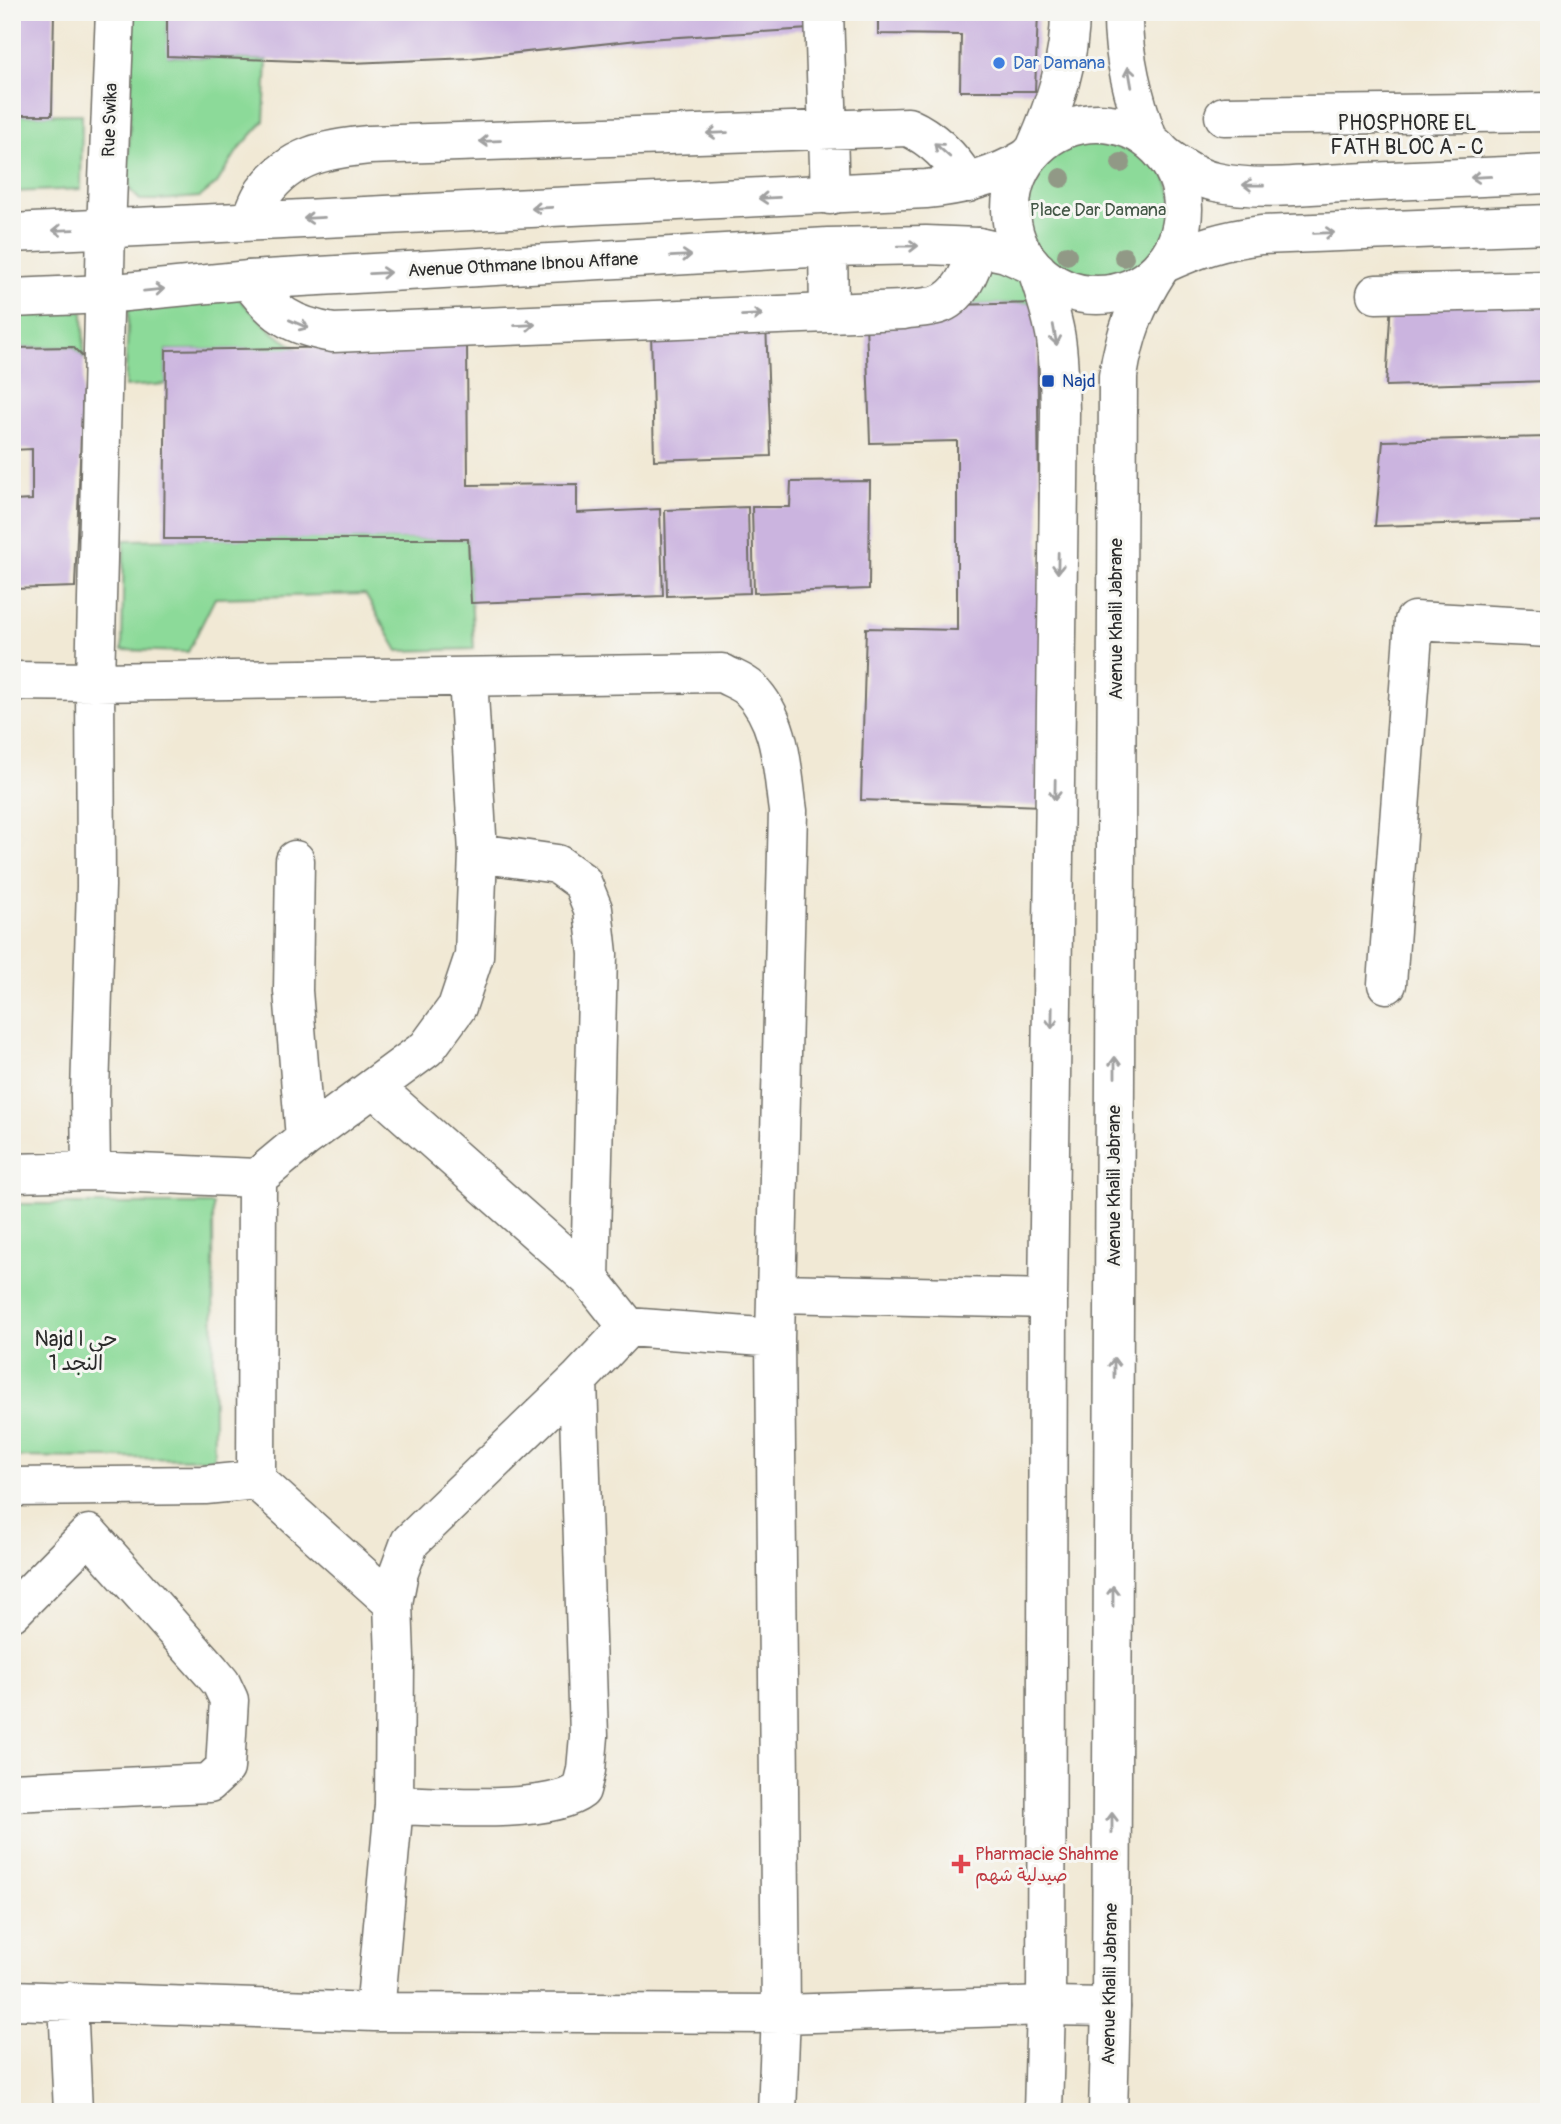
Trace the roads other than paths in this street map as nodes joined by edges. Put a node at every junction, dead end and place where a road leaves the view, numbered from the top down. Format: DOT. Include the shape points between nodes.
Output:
graph roads {
  1 [pos="115,12"];
  2 [pos="824,12"];
  3 [pos="1070,12"];
  4 [pos="1123,12"];
  5 [pos="1549,112"];
  6 [pos="1224,116"];
  7 [pos="829,129"];
  8 [pos="1156,147"];
  9 [pos="1032,153"];
  10 [pos="1549,174"];
  11 [pos="968,184"];
  12 [pos="830,195"];
  13 [pos="250,221"];
  14 [pos="1549,224"];
  15 [pos="106,229"];
  16 [pos="12,233"];
  17 [pos="828,247"];
  18 [pos="978,247"];
  19 [pos="1034,267"];
  20 [pos="1161,267"];
  21 [pos="249,280"];
  22 [pos="1549,290"];
  23 [pos="105,294"];
  24 [pos="1376,294"];
  25 [pos="12,298"];
  26 [pos="829,312"];
  27 [pos="1549,628"];
  28 [pos="468,677"];
  29 [pos="12,681"];
  30 [pos="95,682"];
  31 [pos="478,853"];
  32 [pos="295,860"];
  33 [pos="1387,984"];
  34 [pos="374,1087"];
  35 [pos="305,1138"];
  36 [pos="91,1171"];
  37 [pos="12,1173"];
  38 [pos="257,1178"];
  39 [pos="590,1279"];
  40 [pos="777,1293"];
  41 [pos="1048,1299"];
  42 [pos="628,1327"];
  43 [pos="775,1338"];
  44 [pos="578,1380"];
  45 [pos="256,1480"];
  46 [pos="12,1487"];
  47 [pos="79,1487"];
  48 [pos="89,1534"];
  49 [pos="393,1603"];
  50 [pos="12,1612"];
  51 [pos="12,1792"];
  52 [pos="394,1805"];
  53 [pos="12,2000"];
  54 [pos="68,2001"];
  55 [pos="1046,2006"];
  56 [pos="1111,2007"];
  57 [pos="375,2012"];
  58 [pos="781,2014"];
  59 [pos="74,2112"];
  60 [pos="777,2112"];
  61 [pos="1043,2112"];
  62 [pos="1108,2112"];
  1 -- 15 [label="street, Rue Swika"];
  2 -- 7 [label="street"];
  3 -- 9 [label="street" via="1061,83"];
  8 -- 4 [label="street, one-way" via="1133,94"];
  5 -- 6 [label="street"];
  11 -- 7 [label="street, one-way" via="954,161 925,135 908,127"];
  7 -- 12 [label="street"];
  7 -- 13 [label="street, one-way" via="341,148 311,154 284,170 263,193"];
  8 -- 9 [label="street" via="1131,129 1091,122 1052,135"];
  10 -- 8 [label="street, one-way" via="1241,185 1196,176"];
  8 -- 20 [label="street" via="1175,172 1183,210 1181,230"];
  9 -- 11 [label="street" via="1009,169"];
  9 -- 19 [label="street" via="1018,175 1011,212 1021,248"];
  11 -- 12 [label="street"];
  12 -- 13 [label="street, one-way"];
  13 -- 15 [label="street"];
  20 -- 14 [label="street, one-way" via="1195,249 1261,235"];
  15 -- 16 [label="street, one-way"];
  15 -- 23 [label="street, Rue Swika"];
  17 -- 18 [label="street, Avenue Othmane Ibnou Affane, one-way"];
  21 -- 17 [label="street, Avenue Othmane Ibnou Affane, one-way"];
  17 -- 26 [label="street"];
  18 -- 19 [label="street, Avenue Othmane Ibnou Affane" via="1006,253"];
  18 -- 26 [label="street" via="970,272 954,294 939,304"];
  19 -- 20 [label="street" via="1054,283 1098,295 1121,292"];
  19 -- 41 [label="street, one-way" via="1056,335 1060,411"];
  56 -- 20 [label="street, Avenue Khalil Jabrane, one-way" via="1118,376 1132,317"];
  23 -- 21 [label="street, Avenue Othmane Ibnou Affane, one-way"];
  21 -- 26 [label="street, one-way" via="284,318 334,333"];
  22 -- 24 [label="street"];
  23 -- 25 [label="street, Avenue Othmane Ibnou Affane"];
  23 -- 30 [label="street, Rue Swika"];
  27 -- 33 [label="street" via="1414,621"];
  28 -- 30 [label="street"];
  28 -- 31 [label="street"];
  28 -- 40 [label="street" via="722,673 749,688 766,711 778,741 788,811"];
  29 -- 30 [label="street"];
  30 -- 36 [label="street, Rue Swika"];
  31 -- 34 [label="street" via="474,956 457,1007 427,1048"];
  31 -- 39 [label="street" via="557,864 582,882 593,909 598,954"];
  32 -- 35 [label="street" via="293,991"];
  34 -- 35 [label="street"];
  34 -- 39 [label="street"];
  35 -- 38 [label="street"];
  36 -- 37 [label="street"];
  36 -- 38 [label="street"];
  38 -- 45 [label="street"];
  39 -- 42 [label="street"];
  40 -- 41 [label="street"];
  40 -- 43 [label="street"];
  41 -- 55 [label="street"];
  42 -- 43 [label="street"];
  42 -- 44 [label="street"];
  43 -- 58 [label="street"];
  44 -- 49 [label="street" via="410,1542"];
  44 -- 52 [label="street" via="589,1736 581,1790 572,1798 535,1804"];
  45 -- 47 [label="street"];
  45 -- 49 [label="street"];
  46 -- 47 [label="street"];
  47 -- 48 [label="street"];
  48 -- 50 [label="street"];
  48 -- 51 [label="street" via="221,1683 229,1700 225,1768 209,1783"];
  49 -- 52 [label="street"];
  52 -- 57 [label="street"];
  53 -- 54 [label="street"];
  54 -- 57 [label="street"];
  54 -- 59 [label="street"];
  55 -- 56 [label="street"];
  55 -- 58 [label="street"];
  55 -- 61 [label="street"];
  56 -- 62 [label="street, Avenue Khalil Jabrane"];
  57 -- 58 [label="street"];
  58 -- 60 [label="street"];
}
